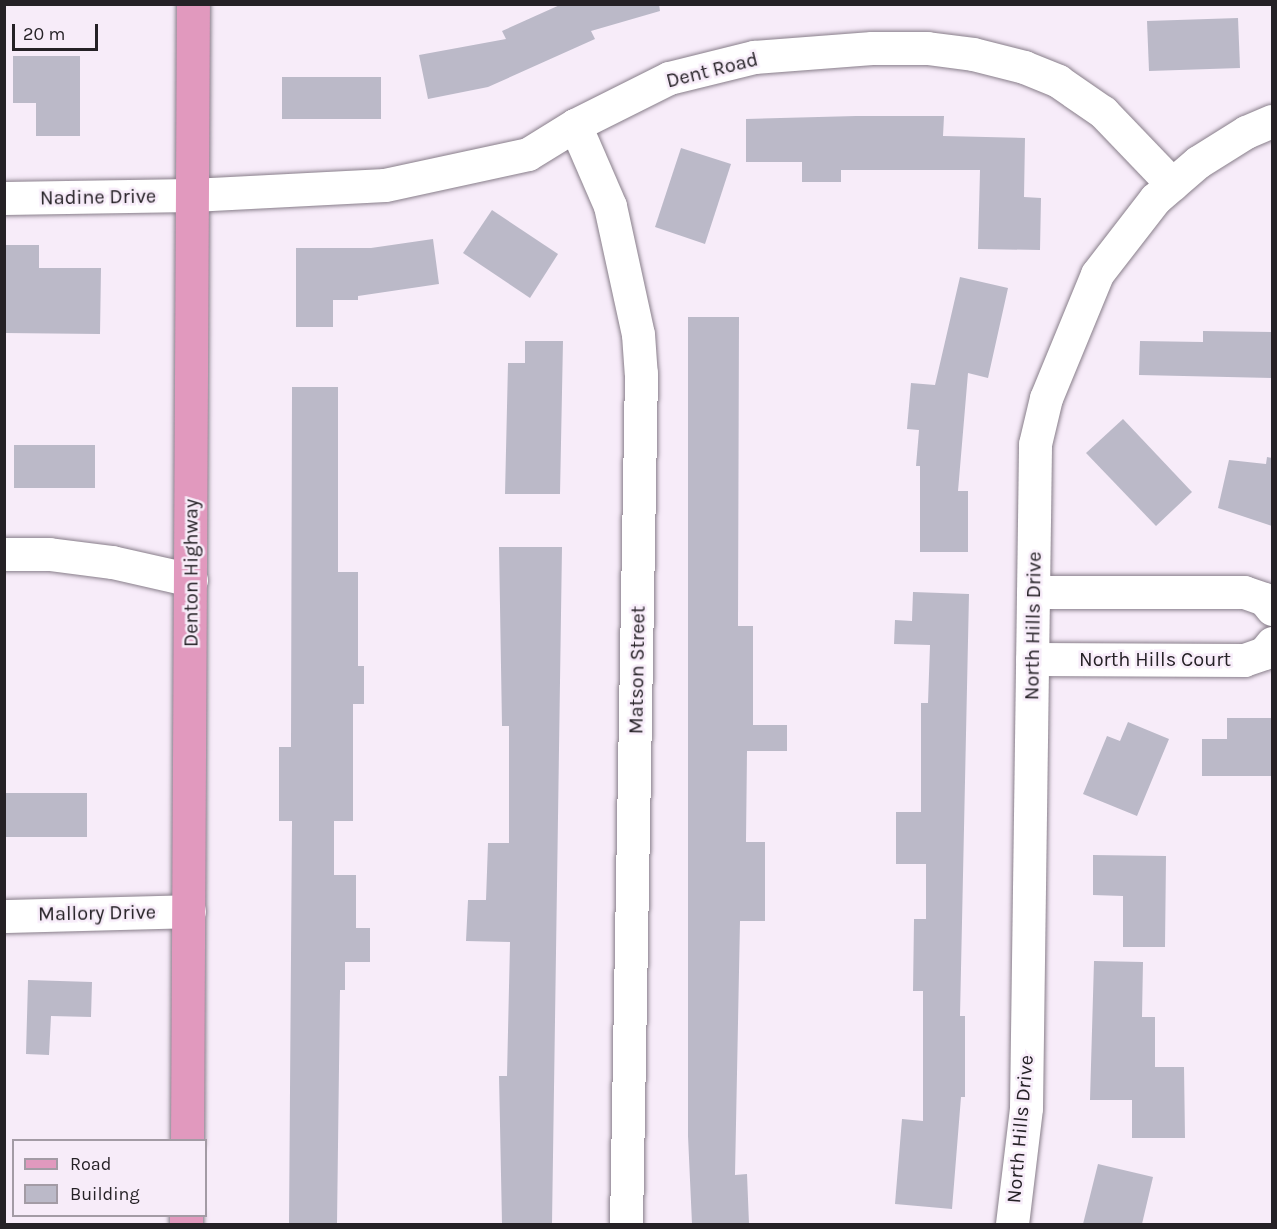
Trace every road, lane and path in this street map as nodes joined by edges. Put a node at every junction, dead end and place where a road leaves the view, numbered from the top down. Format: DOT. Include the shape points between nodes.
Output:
graph roads {
  1 [pos="193,4"];
  2 [pos="1272,121"];
  3 [pos="575,125"];
  4 [pos="1172,184"];
  5 [pos="192,195"];
  6 [pos="4,198"];
  7 [pos="4,554"];
  8 [pos="191,580"];
  9 [pos="1033,592"];
  10 [pos="1272,609"];
  11 [pos="1272,643"];
  12 [pos="1032,659"];
  13 [pos="189,911"];
  14 [pos="4,916"];
  15 [pos="187,1139"];
  16 [pos="626,1224"];
  17 [pos="1012,1224"];
  1 -- 5 [label="main road, Denton Highway"];
  2 -- 4 [label="street, North Hills Drive" via="1246,132"];
  3 -- 4 [label="street, Dent Road" via="669,78 754,57 927,48 1024,67 1058,81 1103,112"];
  3 -- 5 [label="street, Dent Road" via="528,154 385,185"];
  3 -- 16 [label="street, Matson Street" via="610,206 638,334 641,373"];
  4 -- 9 [label="street, North Hills Drive" via="1155,199 1097,274 1046,398 1035,444"];
  5 -- 6 [label="street, Nadine Drive"];
  5 -- 8 [label="main road, Denton Highway"];
  7 -- 8 [label="street" via="49,554 112,562"];
  8 -- 13 [label="main road, Denton Highway"];
  9 -- 10 [label="street" via="1245,592 1264,599"];
  9 -- 12 [label="street, North Hills Drive"];
  11 -- 12 [label="street, North Hills Court" via="1264,653 1244,660"];
  12 -- 17 [label="street, North Hills Drive" via="1026,1108"];
  13 -- 14 [label="street, Mallory Drive"];
  13 -- 15 [label="main road, Denton Highway"];
}
